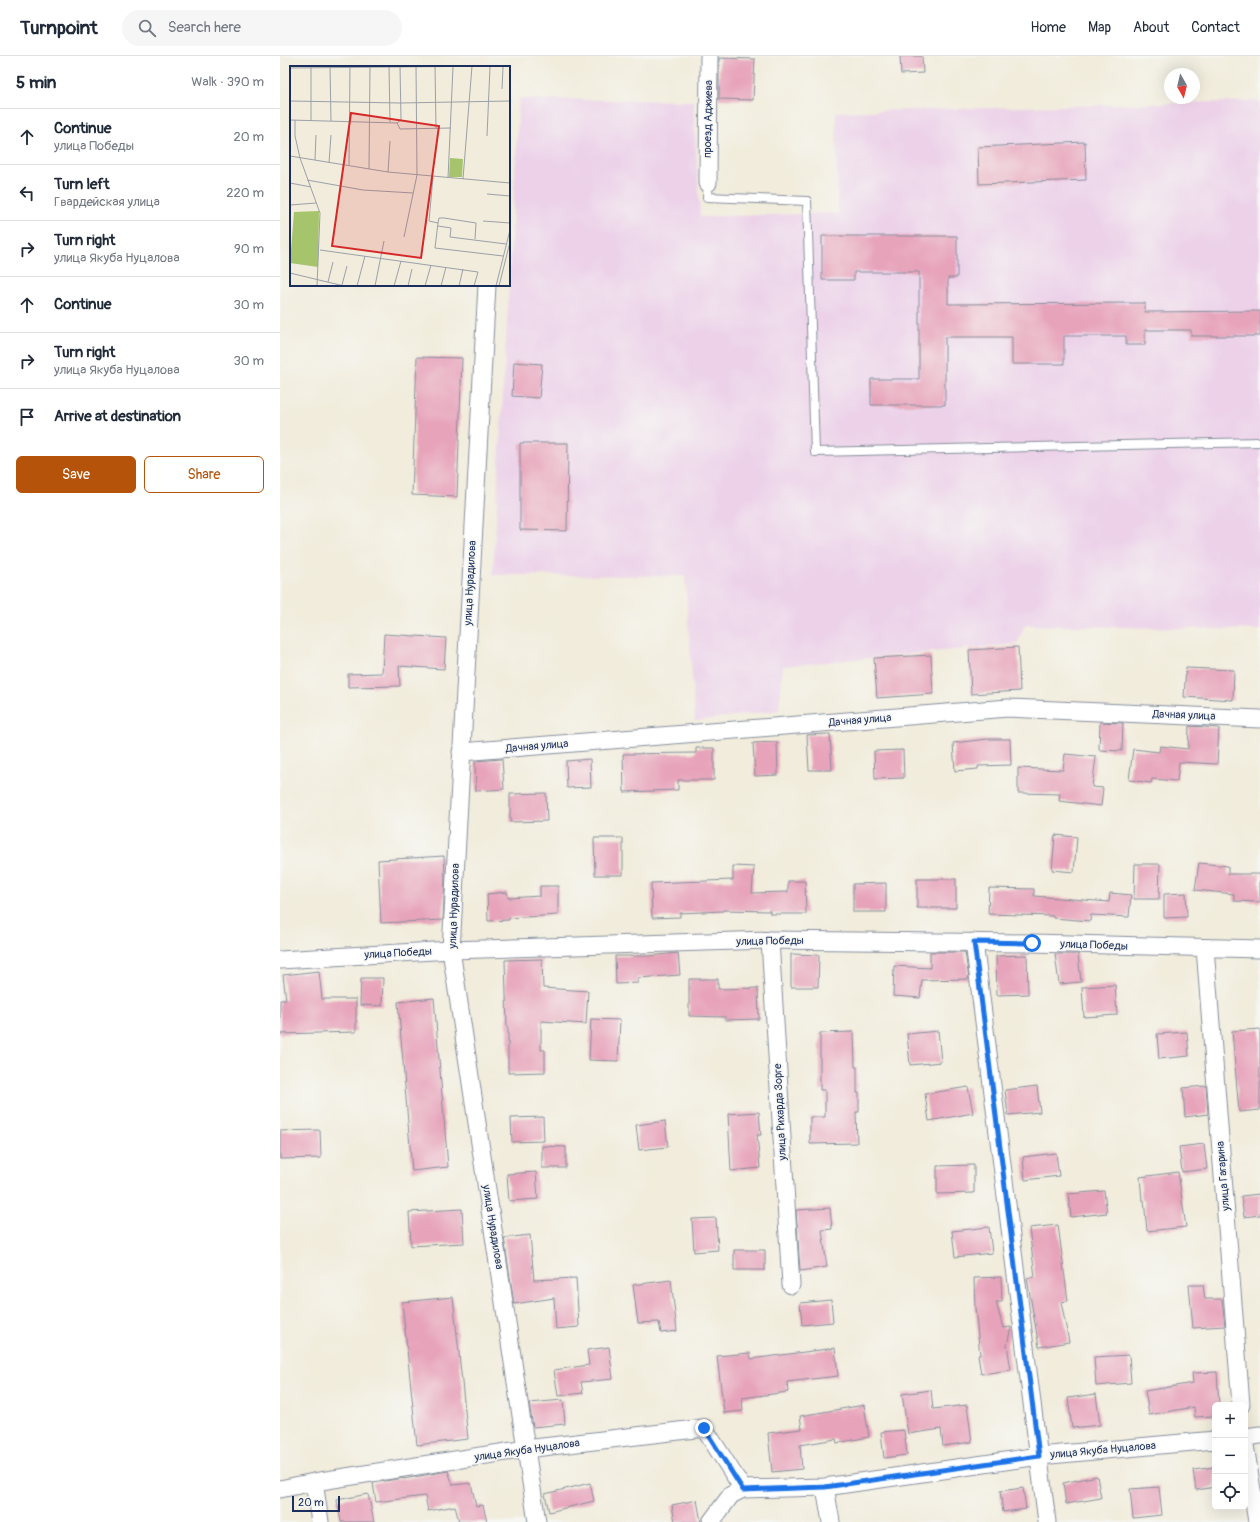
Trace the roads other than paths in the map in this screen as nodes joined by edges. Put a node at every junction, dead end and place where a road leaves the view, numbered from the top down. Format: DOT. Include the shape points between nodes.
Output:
graph roads {
  1 [pos="709,56"];
  2 [pos="708,182"];
  3 [pos="487,286"];
  4 [pos="1260,442"];
  5 [pos="1260,719"];
  6 [pos="461,752"];
  7 [pos="770,940"];
  8 [pos="974,942"];
  9 [pos="1205,948"];
  10 [pos="1260,949"];
  11 [pos="451,950"];
  12 [pos="280,960"];
  13 [pos="790,1285"];
  14 [pos="1241,1402"];
  15 [pos="1260,1434"];
  16 [pos="1248,1436"];
  17 [pos="1212,1440"];
  18 [pos="526,1449"];
  19 [pos="1039,1456"];
  20 [pos="1248,1464"];
  21 [pos="314,1482"];
  22 [pos="825,1487"];
  23 [pos="280,1489"];
  24 [pos="743,1490"];
  25 [pos="320,1522"];
  26 [pos="537,1522"];
  27 [pos="711,1522"];
  28 [pos="831,1522"];
  29 [pos="1047,1522"];
  30 [pos="1257,1522"];
  1 -- 2 [label="street, проезд Аджиева"];
  2 -- 4 [label="lane" via="707,197 807,202 815,452"];
  3 -- 6 [label="street, улица Нурадилова"];
  5 -- 6 [label="street, Дачная улица" via="1008,708"];
  6 -- 11 [label="street, улица Нурадилова"];
  7 -- 8 [label="street, улица Победы"];
  7 -- 11 [label="street, улица Победы"];
  7 -- 13 [label="street, улица Рихарда Зорге"];
  8 -- 9 [label="street, улица Победы"];
  8 -- 19 [label="street"];
  9 -- 10 [label="street, улица Победы"];
  9 -- 14 [label="street, улица Гагарина"];
  11 -- 12 [label="street, улица Победы"];
  11 -- 18 [label="street, улица Нурадилова"];
  15 -- 16 [label="street"];
  17 -- 19 [label="street, улица Якуба Нуцалова"];
  18 -- 21 [label="street, улица Якуба Нуцалова"];
  18 -- 24 [label="street, улица Якуба Нуцалова" via="704,1428"];
  18 -- 26 [label="street, улица Нурадилова"];
  19 -- 22 [label="street, улица Якуба Нуцалова"];
  19 -- 29 [label="street"];
  20 -- 30 [label="street"];
  21 -- 23 [label="street, улица Якуба Нуцалова"];
  21 -- 25 [label="street"];
  22 -- 24 [label="street, улица Якуба Нуцалова"];
  22 -- 28 [label="street"];
  24 -- 27 [label="street" via="731,1495"];
}
